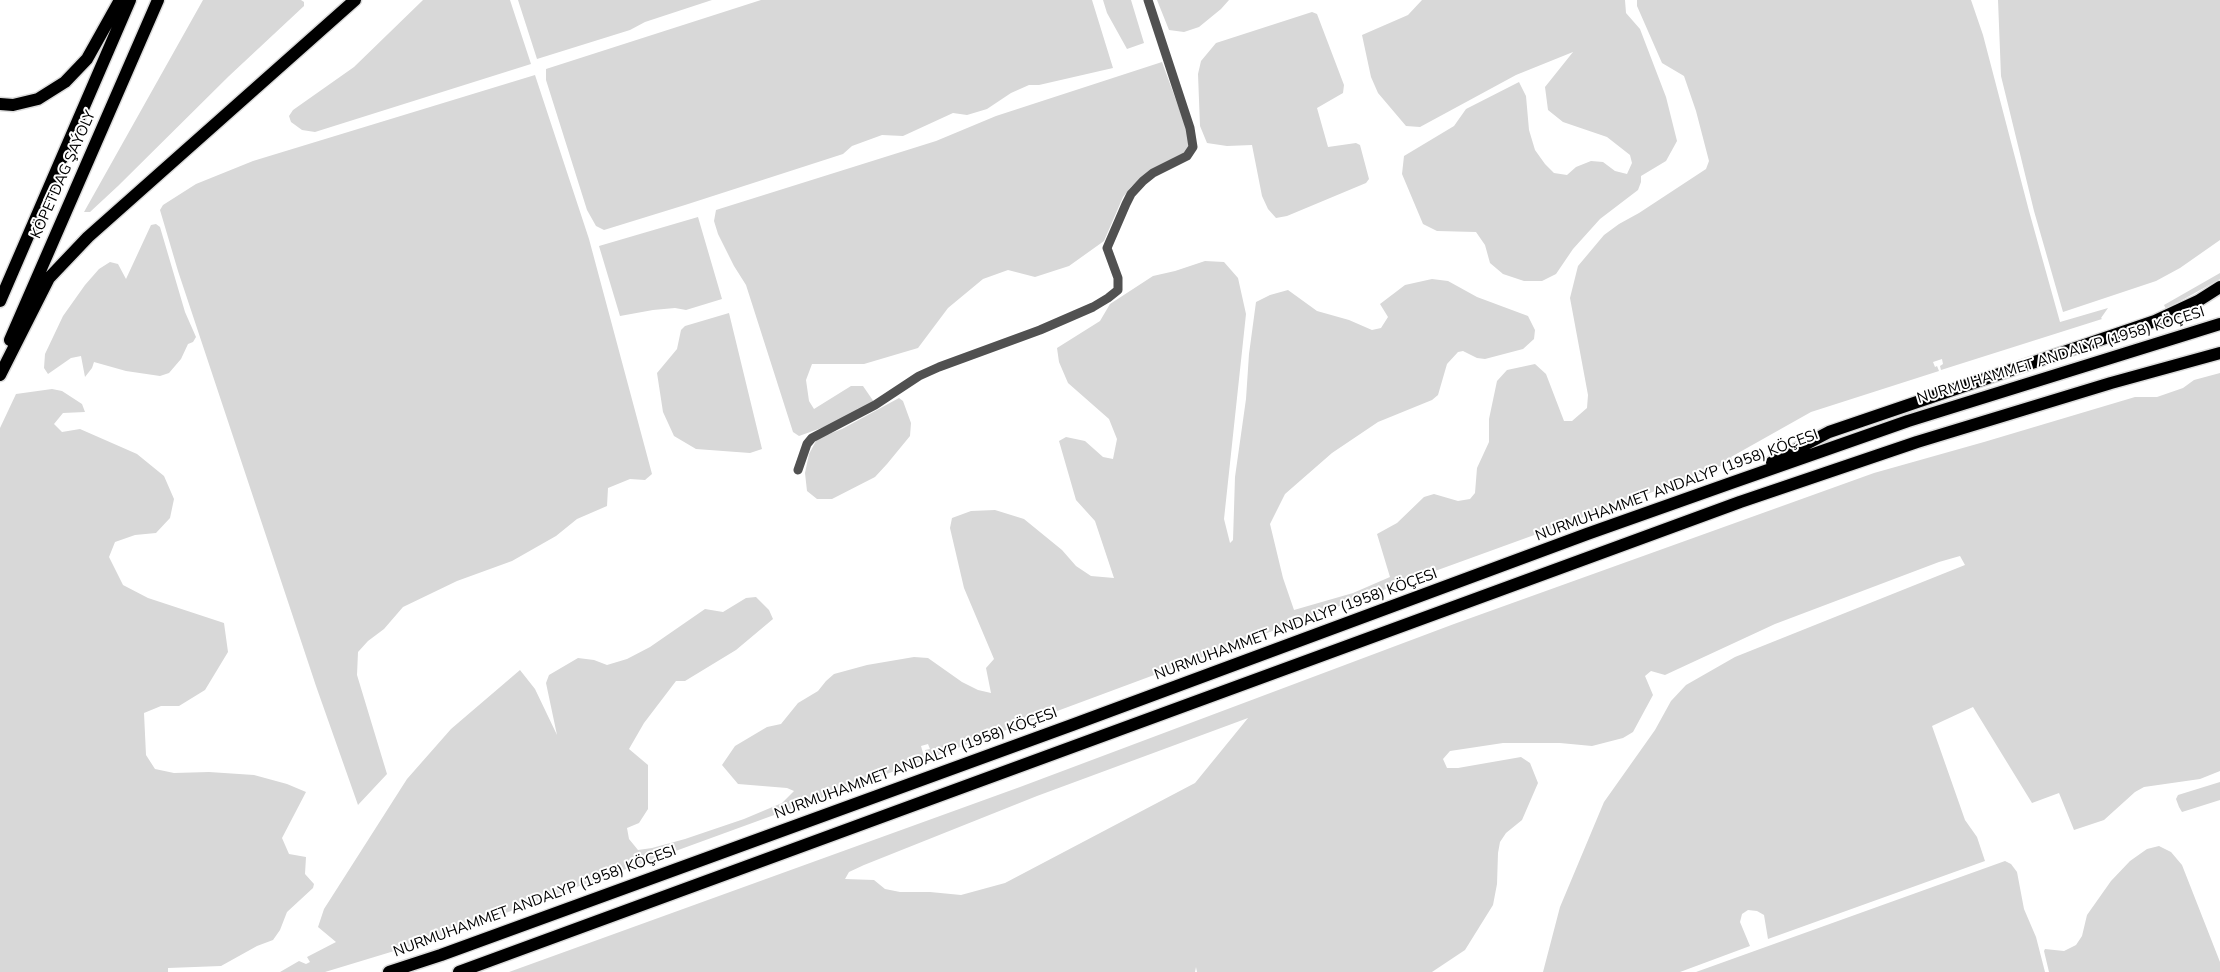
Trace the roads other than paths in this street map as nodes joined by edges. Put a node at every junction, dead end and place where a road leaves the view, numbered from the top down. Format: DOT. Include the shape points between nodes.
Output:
graph roads {
  1 [pos="120,0"];
  2 [pos="130,0"];
  3 [pos="158,0"];
  4 [pos="355,0"];
  5 [pos="1148,0"];
  6 [pos="0,104"];
  7 [pos="2220,287"];
  8 [pos="0,301"];
  9 [pos="2220,324"];
  10 [pos="2220,353"];
  11 [pos="0,363"];
  12 [pos="0,375"];
  13 [pos="798,470"];
  14 [pos="1731,483"];
  15 [pos="389,972"];
  16 [pos="459,972"];
  1 -- 6 [label="main road" via="87,59 65,82 38,99 13,105"];
  2 -- 8 [label="main road, KÖPETDAG ŞAÝOLY"];
  3 -- 11 [label="main road, KÖPETDAG ŞAÝOLY"];
  4 -- 12 [label="main road" via="88,237 49,278"];
  5 -- 13 [label="street" via="1190,128 1193,147 1187,156 1153,173 1131,194 1108,248 1118,278 1118,290 1108,298 1040,330 919,376 875,405 812,438"];
  7 -- 14 [label="main road" via="2155,321 1829,432"];
  9 -- 14 [label="main road, NURMUHAMMET ANDALYP (1958) KÖÇESI" via="1908,421"];
  10 -- 16 [label="main road" via="1917,442 1740,502"];
  14 -- 15 [label="main road, NURMUHAMMET ANDALYP (1958) KÖÇESI"];
}
